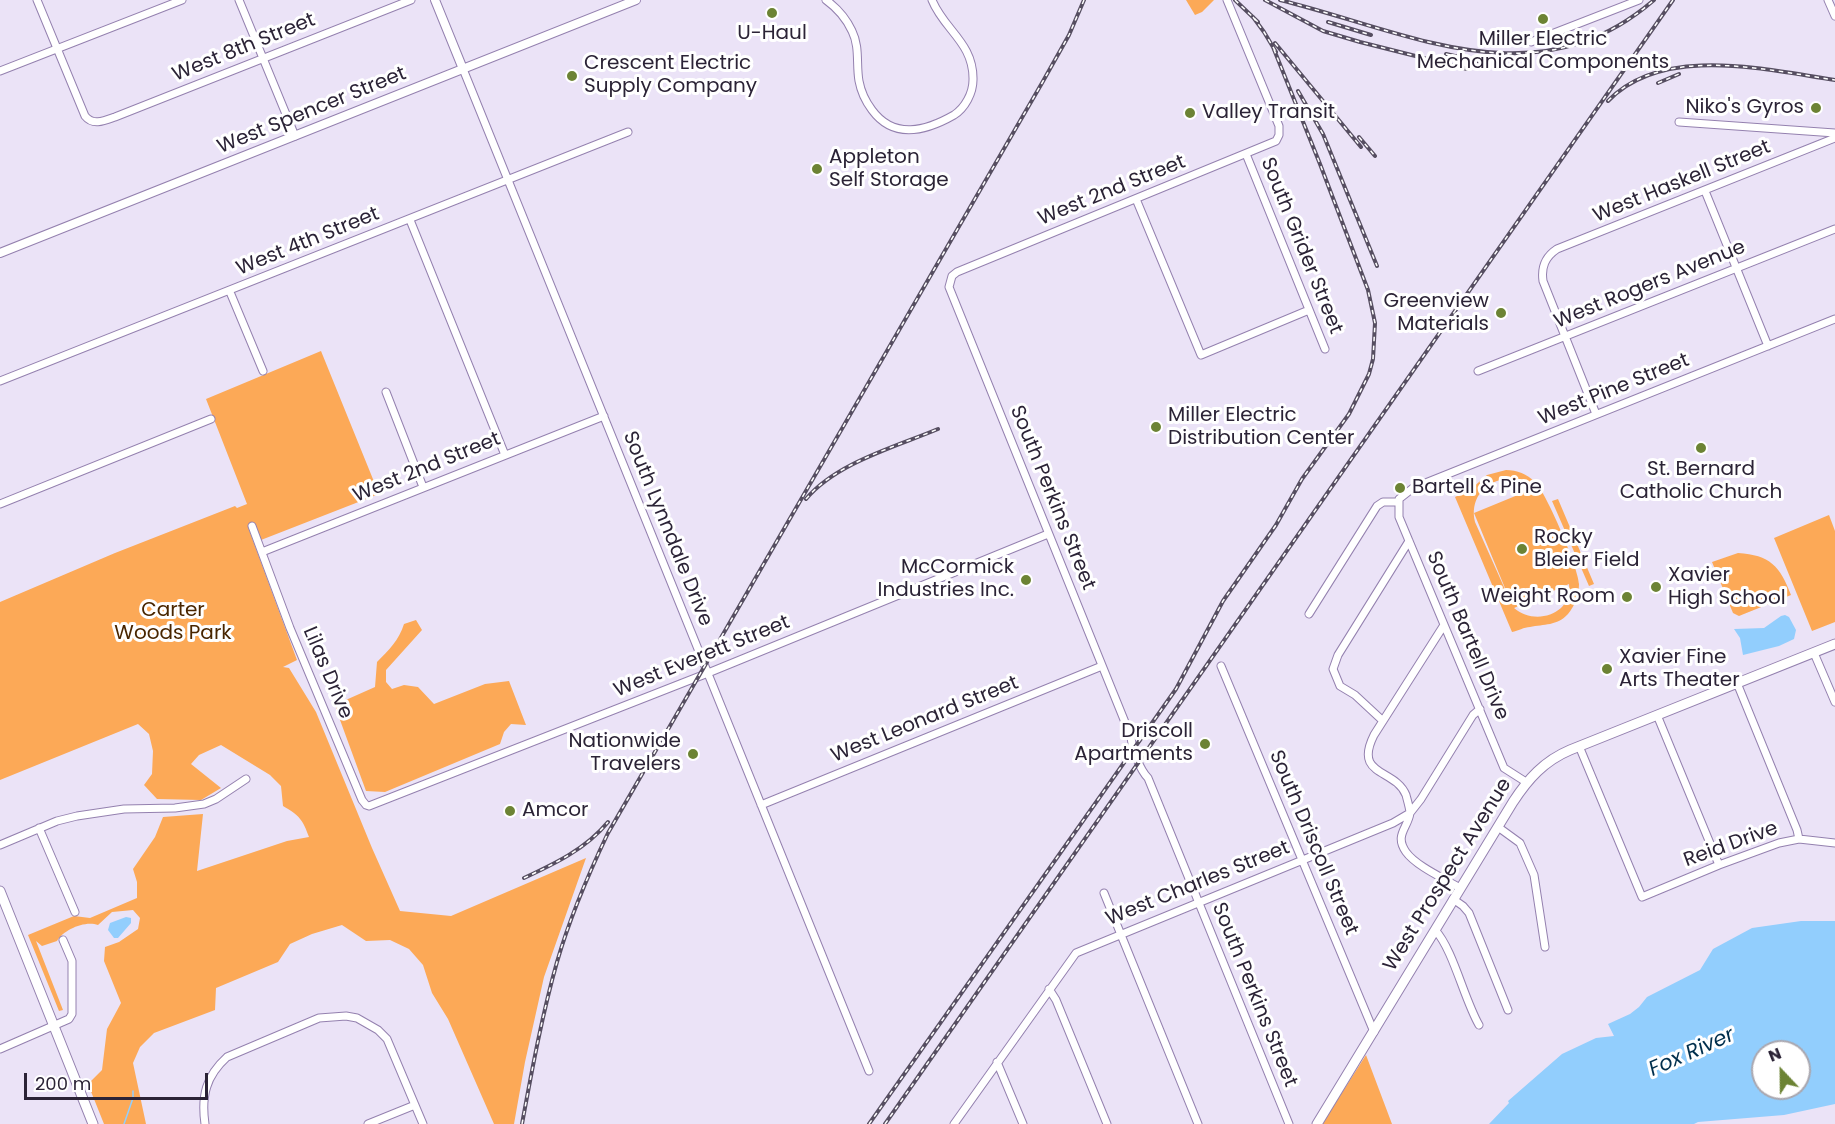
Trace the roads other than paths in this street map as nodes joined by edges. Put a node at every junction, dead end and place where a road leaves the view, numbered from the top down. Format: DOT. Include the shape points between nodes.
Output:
graph roads {
  1 [pos="37,0"];
  2 [pos="182,0"];
  3 [pos="239,0"];
  4 [pos="411,0"];
  5 [pos="435,0"];
  6 [pos="636,0"];
  7 [pos="826,0"];
  8 [pos="932,0"];
  9 [pos="1227,0"];
  10 [pos="1639,0"];
  11 [pos="1828,0"];
  12 [pos="1835,16"];
  13 [pos="1531,42"];
  14 [pos="57,49"];
  15 [pos="263,58"];
  16 [pos="463,69"];
  17 [pos="0,71"];
  18 [pos="1679,122"];
  19 [pos="628,132"];
  20 [pos="1835,133"];
  21 [pos="295,136"];
  22 [pos="1835,138"];
  23 [pos="1246,154"];
  24 [pos="508,181"];
  25 [pos="1705,191"];
  26 [pos="1136,199"];
  27 [pos="410,220"];
  28 [pos="1835,229"];
  29 [pos="0,253"];
  30 [pos="1737,268"];
  31 [pos="957,272"];
  32 [pos="230,291"];
  33 [pos="1309,310"];
  34 [pos="1835,319"];
  35 [pos="1565,336"];
  36 [pos="1768,346"];
  37 [pos="1325,349"];
  38 [pos="262,371"];
  39 [pos="1478,371"];
  40 [pos="0,381"];
  41 [pos="386,392"];
  42 [pos="1596,414"];
  43 [pos="604,416"];
  44 [pos="211,419"];
  45 [pos="505,455"];
  46 [pos="423,487"];
  47 [pos="1398,502"];
  48 [pos="0,504"];
  49 [pos="252,526"];
  50 [pos="1048,534"];
  51 [pos="1409,541"];
  52 [pos="262,552"];
  53 [pos="1309,614"];
  54 [pos="1444,625"];
  55 [pos="1835,644"];
  56 [pos="1815,653"];
  57 [pos="1102,666"];
  58 [pos="1221,666"];
  59 [pos="708,673"];
  60 [pos="1737,683"];
  61 [pos="1835,702"];
  62 [pos="1480,709"];
  63 [pos="1657,715"];
  64 [pos="1383,721"];
  65 [pos="1579,746"];
  66 [pos="246,779"];
  67 [pos="1526,782"];
  68 [pos="366,805"];
  69 [pos="761,805"];
  70 [pos="1410,813"];
  71 [pos="1498,827"];
  72 [pos="39,828"];
  73 [pos="1799,839"];
  74 [pos="1835,843"];
  75 [pos="0,845"];
  76 [pos="1302,860"];
  77 [pos="1719,865"];
  78 [pos="1460,888"];
  79 [pos="0,891"];
  80 [pos="1104,893"];
  81 [pos="1453,899"];
  82 [pos="1198,902"];
  83 [pos="75,912"];
  84 [pos="1435,930"];
  85 [pos="1121,933"];
  86 [pos="63,940"];
  87 [pos="1545,947"];
  88 [pos="1049,989"];
  89 [pos="1508,1010"];
  90 [pos="1479,1025"];
  91 [pos="54,1026"];
  92 [pos="1374,1032"];
  93 [pos="0,1048"];
  94 [pos="997,1062"];
  95 [pos="869,1071"];
  96 [pos="415,1105"];
  97 [pos="93,1124"];
  98 [pos="205,1124"];
  99 [pos="368,1124"];
  100 [pos="423,1124"];
  101 [pos="954,1124"];
  102 [pos="1023,1124"];
  103 [pos="1107,1124"];
  104 [pos="1198,1124"];
  105 [pos="1289,1124"];
  106 [pos="1317,1124"];
  1 -- 14 [label="street"];
  2 -- 14 [label="street"];
  3 -- 15 [label="street"];
  4 -- 15 [label="street, West 8th Street"];
  5 -- 16 [label="street, South Lynndale Drive"];
  6 -- 16 [label="street, West Spencer Street"];
  7 -- 8 [label="street" via="852,31 859,82 870,108 892,128 910,130 958,112 969,97 973,82 965,46 939,15"];
  9 -- 23 [label="street, West 2nd Street" via="1278,126 1277,139"];
  10 -- 13 [label="street"];
  11 -- 12 [label="street"];
  14 -- 15 [label="street, West 8th Street" via="89,121 102,122"];
  14 -- 17 [label="street"];
  15 -- 21 [label="street"];
  16 -- 21 [label="street, West Spencer Street"];
  16 -- 24 [label="street, South Lynndale Drive"];
  18 -- 20 [label="street"];
  19 -- 24 [label="street, West 4th Street"];
  21 -- 29 [label="street, West Spencer Street"];
  22 -- 25 [label="street, West Haskell Street"];
  23 -- 26 [label="street, West 2nd Street"];
  23 -- 33 [label="street, South Grider Street"];
  24 -- 27 [label="street, West 4th Street"];
  24 -- 43 [label="street, South Lynndale Drive"];
  25 -- 30 [label="street"];
  25 -- 35 [label="street, West Haskell Street" via="1557,249 1545,261 1543,280"];
  26 -- 31 [label="street, West 2nd Street"];
  26 -- 33 [label="street" via="1201,355"];
  27 -- 32 [label="street, West 4th Street"];
  27 -- 45 [label="street"];
  28 -- 30 [label="street, West Rogers Avenue"];
  30 -- 35 [label="street, West Rogers Avenue"];
  30 -- 36 [label="street"];
  31 -- 50 [label="street, South Perkins Street" via="949,281 950,291"];
  32 -- 38 [label="street"];
  32 -- 40 [label="street, West 4th Street"];
  33 -- 37 [label="street, South Grider Street"];
  34 -- 36 [label="street, West Pine Street"];
  35 -- 39 [label="street, West Rogers Avenue"];
  35 -- 42 [label="street"];
  36 -- 42 [label="street, West Pine Street"];
  41 -- 46 [label="street"];
  42 -- 47 [label="street, West Pine Street" via="1405,492"];
  43 -- 45 [label="street, West 2nd Street"];
  43 -- 59 [label="street, South Lynndale Drive"];
  44 -- 48 [label="street"];
  45 -- 46 [label="street, West 2nd Street"];
  46 -- 52 [label="street, West 2nd Street"];
  47 -- 51 [label="street, South Bartell Drive" via="1399,517"];
  47 -- 53 [label="street" via="1377,506"];
  49 -- 52 [label="street, Lilas Drive"];
  50 -- 57 [label="street, South Perkins Street"];
  50 -- 59 [label="street, West Everett Street"];
  51 -- 54 [label="street, South Bartell Drive"];
  51 -- 64 [label="street" via="1333,669 1340,686"];
  52 -- 68 [label="street, Lilas Drive"];
  54 -- 62 [label="street, South Bartell Drive"];
  54 -- 64 [label="street"];
  55 -- 56 [label="main road, West Prospect Avenue"];
  56 -- 60 [label="main road, West Prospect Avenue"];
  56 -- 61 [label="street"];
  57 -- 69 [label="street, West Leonard Street"];
  57 -- 82 [label="street, South Perkins Street"];
  58 -- 76 [label="street, South Driscoll Street"];
  59 -- 68 [label="street, West Everett Street"];
  59 -- 69 [label="street, South Lynndale Drive"];
  60 -- 63 [label="main road, West Prospect Avenue"];
  60 -- 73 [label="street"];
  62 -- 67 [label="street, South Bartell Drive" via="1504,768"];
  62 -- 70 [label="street, West Charles Street"];
  63 -- 65 [label="main road, West Prospect Avenue"];
  63 -- 77 [label="street"];
  64 -- 70 [label="street" via="1370,744 1370,760 1376,771 1403,790"];
  65 -- 67 [label="main road, West Prospect Avenue" via="1547,762"];
  65 -- 77 [label="street, Reid Drive" via="1642,897"];
  66 -- 72 [label="street" via="204,804 92,813"];
  67 -- 71 [label="main road, West Prospect Avenue"];
  69 -- 95 [label="street, South Lynndale Drive"];
  70 -- 76 [label="street, West Charles Street"];
  70 -- 78 [label="street" via="1402,830 1404,850"];
  71 -- 78 [label="main road, West Prospect Avenue"];
  71 -- 87 [label="street" via="1520,843 1534,875"];
  72 -- 75 [label="street"];
  72 -- 83 [label="street"];
  73 -- 74 [label="street, Reid Drive"];
  73 -- 77 [label="street, Reid Drive"];
  76 -- 82 [label="street, West Charles Street"];
  76 -- 92 [label="street, South Driscoll Street"];
  78 -- 81 [label="main road, West Prospect Avenue"];
  79 -- 91 [label="main road"];
  80 -- 85 [label="street"];
  81 -- 84 [label="main road, West Prospect Avenue"];
  81 -- 89 [label="street" via="1468,913"];
  82 -- 85 [label="street, West Charles Street"];
  82 -- 105 [label="street, South Perkins Street"];
  84 -- 90 [label="street" via="1443,940"];
  84 -- 92 [label="main road, West Prospect Avenue"];
  85 -- 88 [label="street, West Charles Street" via="1076,952"];
  85 -- 104 [label="street"];
  86 -- 91 [label="street" via="72,961 72,1014"];
  88 -- 94 [label="street, West Charles Street"];
  88 -- 103 [label="street"];
  91 -- 93 [label="street"];
  91 -- 97 [label="main road"];
  92 -- 106 [label="main road, West Prospect Avenue"];
  94 -- 101 [label="street, West Charles Street"];
  94 -- 102 [label="street"];
  96 -- 98 [label="street" via="394,1052 378,1029 357,1018 333,1016 227,1057 206,1086"];
  96 -- 99 [label="street"];
  96 -- 100 [label="street"];
}
